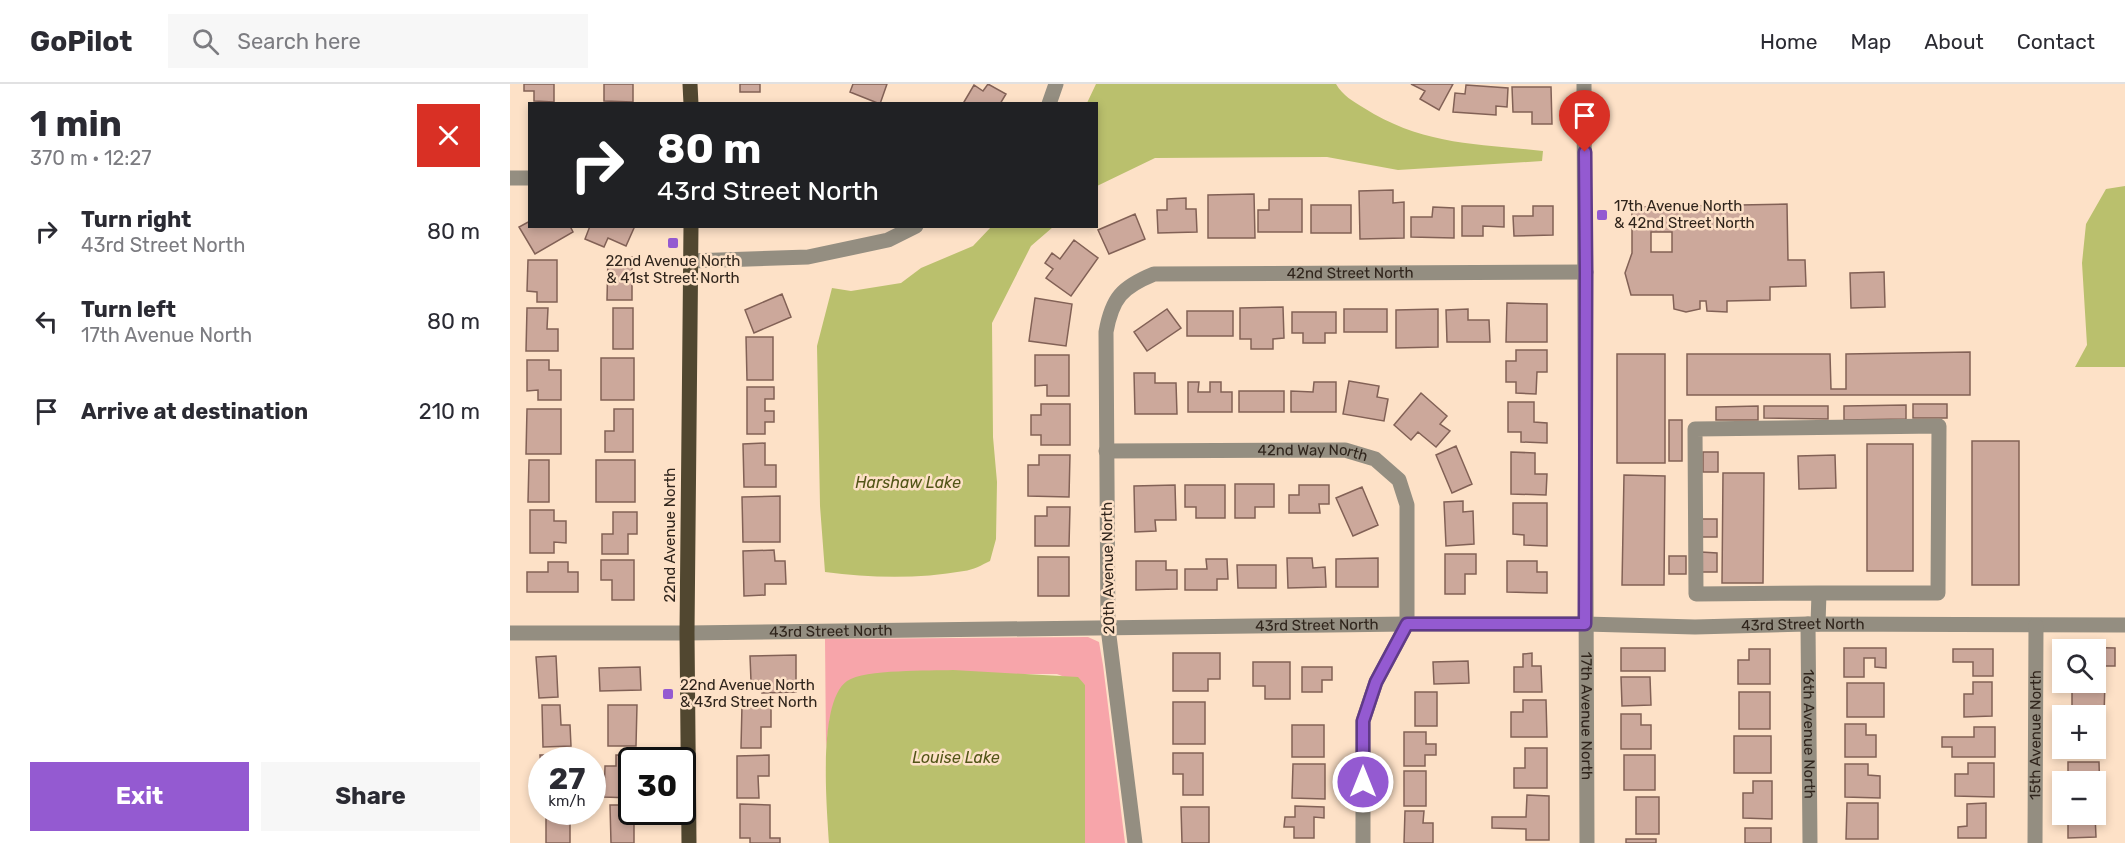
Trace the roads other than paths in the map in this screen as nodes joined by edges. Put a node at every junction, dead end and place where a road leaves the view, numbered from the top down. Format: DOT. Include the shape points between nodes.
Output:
graph roads {
  1 [pos="690,84"];
  2 [pos="1056,84"];
  3 [pos="1584,84"];
  4 [pos="690,102"];
  5 [pos="1050,102"];
  6 [pos="510,178"];
  7 [pos="528,178"];
  8 [pos="691,228"];
  9 [pos="912,228"];
  10 [pos="690,261"];
  11 [pos="1586,272"];
  12 [pos="1120,295"];
  13 [pos="1107,451"];
  14 [pos="1819,593"];
  15 [pos="1407,624"];
  16 [pos="1585,624"];
  17 [pos="1813,624"];
  18 [pos="2125,625"];
  19 [pos="2036,626"];
  20 [pos="1108,628"];
  21 [pos="510,633"];
  22 [pos="687,633"];
  23 [pos="689,843"];
  24 [pos="1135,843"];
  25 [pos="1363,843"];
  26 [pos="1587,843"];
  27 [pos="1810,843"];
  28 [pos="2035,843"];
  1 -- 4 [label="main road"];
  2 -- 5 [label="street"];
  3 -- 11 [label="street, 17th Avenue North"];
  6 -- 7 [label="street"];
  8 -- 10 [label="main road, 22nd Avenue North"];
  9 -- 10 [label="street" via="888,240 808,257"];
  10 -- 22 [label="main road, 22nd Avenue North"];
  11 -- 12 [label="street, 42nd Street North" via="1154,274 1134,282"];
  11 -- 16 [label="street, 17th Avenue North"];
  12 -- 13 [label="street, 20th Avenue North" via="1110,310 1107,332"];
  13 -- 15 [label="street, 42nd Way North" via="1345,450 1375,459 1399,480 1407,505"];
  13 -- 20 [label="street, 20th Avenue North"];
  14 -- 14 [label="street" via="1696,594 1695,429 1940,426 1938,593"];
  14 -- 17 [label="street, 16th Avenue North"];
  15 -- 16 [label="street, 43rd Street North"];
  15 -- 20 [label="street, 43rd Street North"];
  15 -- 25 [label="street" via="1376,682 1363,721"];
  16 -- 17 [label="street, 43rd Street North"];
  16 -- 26 [label="street, 17th Avenue North"];
  17 -- 19 [label="street, 43rd Street North"];
  17 -- 27 [label="street, 16th Avenue North"];
  18 -- 19 [label="street, 43rd Street North"];
  19 -- 28 [label="street, 15th Avenue North"];
  20 -- 22 [label="street, 43rd Street North"];
  20 -- 24 [label="street, 20th Avenue North"];
  21 -- 22 [label="street, 43rd Street North"];
  22 -- 23 [label="main road, 22nd Avenue North"];
}
